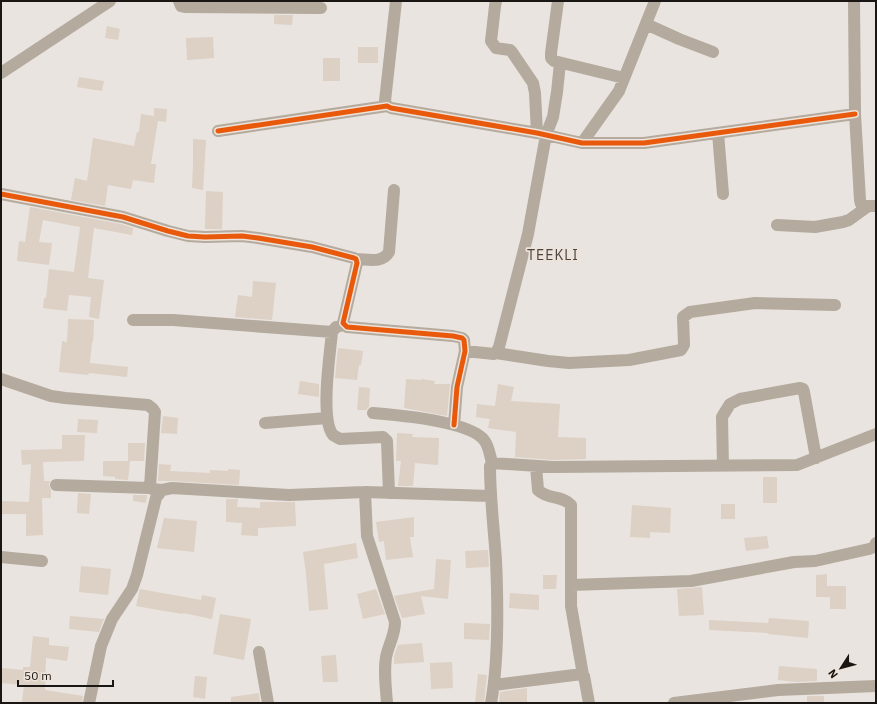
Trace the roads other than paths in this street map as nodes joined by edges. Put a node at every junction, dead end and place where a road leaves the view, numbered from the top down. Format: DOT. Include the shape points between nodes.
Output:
graph roads {
  1 [pos="110,1"];
  2 [pos="179,1"];
  3 [pos="396,1"];
  4 [pos="496,1"];
  5 [pos="558,1"];
  6 [pos="655,1"];
  7 [pos="854,1"];
  8 [pos="321,8"];
  9 [pos="646,24"];
  10 [pos="712,52"];
  11 [pos="560,63"];
  12 [pos="3,70"];
  13 [pos="624,78"];
  14 [pos="387,106"];
  15 [pos="855,114"];
  16 [pos="218,131"];
  17 [pos="718,133"];
  18 [pos="541,134"];
  19 [pos="582,143"];
  20 [pos="394,190"];
  21 [pos="1,194"];
  22 [pos="723,194"];
  23 [pos="872,206"];
  24 [pos="777,225"];
  25 [pos="356,259"];
  26 [pos="836,305"];
  27 [pos="133,320"];
  28 [pos="343,325"];
  29 [pos="332,332"];
  30 [pos="465,351"];
  31 [pos="496,353"];
  32 [pos="1,379"];
  33 [pos="373,413"];
  34 [pos="326,418"];
  35 [pos="265,422"];
  36 [pos="454,425"];
  37 [pos="876,434"];
  38 [pos="816,458"];
  39 [pos="492,463"];
  40 [pos="536,466"];
  41 [pos="723,466"];
  42 [pos="56,486"];
  43 [pos="156,489"];
  44 [pos="365,492"];
  45 [pos="389,493"];
  46 [pos="490,496"];
  47 [pos="876,544"];
  48 [pos="1,557"];
  49 [pos="42,561"];
  50 [pos="571,585"];
  51 [pos="259,652"];
  52 [pos="584,675"];
  53 [pos="494,685"];
  54 [pos="876,686"];
  55 [pos="90,703"];
  56 [pos="268,703"];
  57 [pos="387,703"];
  58 [pos="491,703"];
  59 [pos="589,703"];
  60 [pos="674,703"];
  1 -- 12 [label="street"];
  2 -- 8 [label="street" via="181,6 186,7"];
  3 -- 14 [label="street" via="385,101"];
  4 -- 18 [label="street" via="491,41 496,48 512,52 532,83"];
  5 -- 11 [label="street" via="551,53 552,59"];
  6 -- 9 [label="street"];
  7 -- 15 [label="street"];
  9 -- 10 [label="street"];
  9 -- 13 [label="street"];
  11 -- 13 [label="street"];
  11 -- 18 [label="street" via="553,117"];
  13 -- 19 [label="street" via="619,91"];
  14 -- 16 [label="street"];
  14 -- 18 [label="street"];
  15 -- 17 [label="street"];
  15 -- 23 [label="street" via="860,200 863,205"];
  17 -- 19 [label="street" via="644,143"];
  17 -- 22 [label="street"];
  18 -- 19 [label="street"];
  18 -- 31 [label="street" via="528,234"];
  20 -- 25 [label="street" via="389,252 382,259"];
  21 -- 25 [label="street" via="123,217 188,236 258,238 312,247"];
  23 -- 24 [label="street" via="843,222 815,226"];
  25 -- 28 [label="street"];
  26 -- 31 [label="street" via="755,303 690,312 683,317 684,345 681,350 629,360 569,363"];
  27 -- 29 [label="street" via="173,320"];
  28 -- 29 [label="street" via="336,327"];
  28 -- 30 [label="street" via="453,336 464,340"];
  29 -- 34 [label="street"];
  30 -- 31 [label="street"];
  30 -- 36 [label="street" via="457,386"];
  32 -- 43 [label="street" via="51,396 148,406 153,409"];
  33 -- 36 [label="street" via="408,416"];
  34 -- 35 [label="street"];
  34 -- 45 [label="street" via="330,433 336,438 386,439"];
  36 -- 39 [label="street" via="476,433 484,440"];
  37 -- 38 [label="street"];
  38 -- 41 [label="street" via="797,465"];
  38 -- 41 [label="street" via="804,392 800,388 740,399 730,404 722,417"];
  39 -- 40 [label="street"];
  39 -- 46 [label="street"];
  40 -- 41 [label="street"];
  40 -- 50 [label="street" via="538,490 546,496 568,501 571,505"];
  42 -- 43 [label="street"];
  43 -- 44 [label="street" via="290,495"];
  43 -- 55 [label="street" via="139,569 134,584 112,619 103,641"];
  44 -- 45 [label="street"];
  44 -- 57 [label="street" via="367,536 395,622 386,660"];
  45 -- 46 [label="street"];
  46 -- 53 [label="street" via="496,560"];
  47 -- 50 [label="street" via="874,547 815,561 794,562 691,581"];
  48 -- 49 [label="street"];
  50 -- 52 [label="street" via="571,606"];
  51 -- 56 [label="street"];
  52 -- 53 [label="street"];
  52 -- 59 [label="street"];
  53 -- 58 [label="street"];
  54 -- 60 [label="street" via="778,690"];
}
